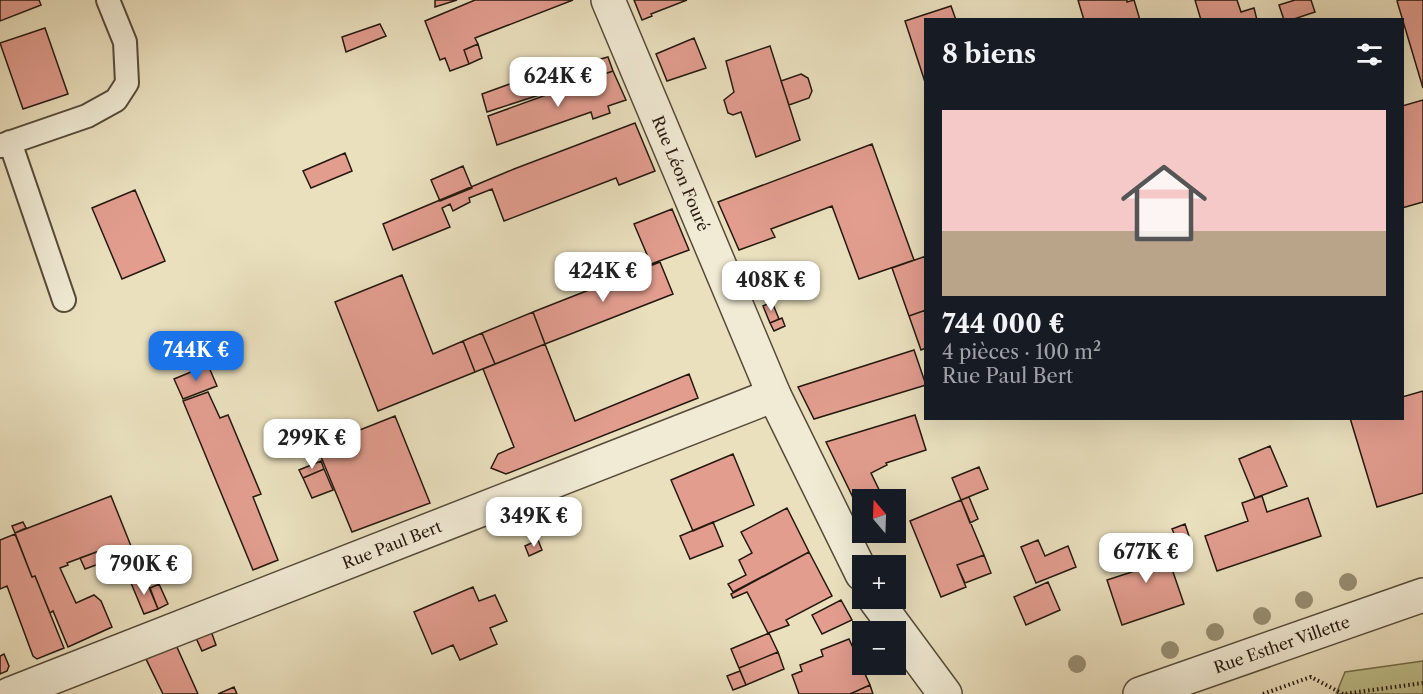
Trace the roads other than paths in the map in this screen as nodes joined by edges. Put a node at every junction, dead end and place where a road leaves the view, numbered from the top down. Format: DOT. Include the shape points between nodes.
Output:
graph roads {
  1 [pos="108,0"];
  2 [pos="608,0"];
  3 [pos="5,144"];
  4 [pos="64,300"];
  5 [pos="774,395"];
  6 [pos="853,555"];
  7 [pos="1423,595"];
  8 [pos="882,609"];
  9 [pos="10,694"];
  10 [pos="945,694"];
  11 [pos="1140,694"];
  1 -- 3 [label="lane" via="124,42 127,83 116,100 87,116"];
  2 -- 5 [label="street, Rue Léon Fouré"];
  3 -- 4 [label="lane"];
  5 -- 6 [label="street, Rue Léon Fouré"];
  5 -- 9 [label="street, Rue Paul Bert"];
  7 -- 11 [label="street, Rue Esther Villette"];
  8 -- 10 [label="street"];
}
